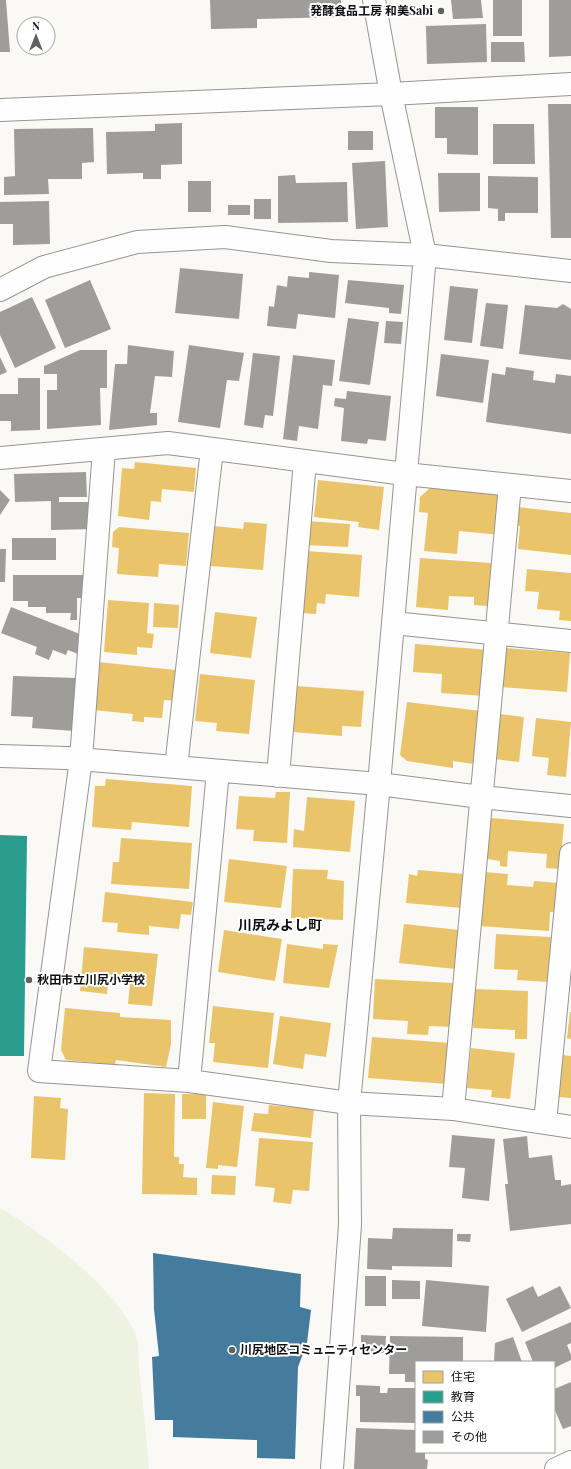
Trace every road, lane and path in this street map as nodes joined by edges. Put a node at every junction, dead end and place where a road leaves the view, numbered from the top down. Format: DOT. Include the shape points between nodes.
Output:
graph roads {
  1 [pos="374,0"];
  2 [pos="571,84"];
  3 [pos="391,94"];
  4 [pos="0,110"];
  5 [pos="425,255"];
  6 [pos="571,271"];
  7 [pos="0,290"];
  8 [pos="104,449"];
  9 [pos="212,449"];
  10 [pos="0,458"];
  11 [pos="305,461"];
  12 [pos="405,474"];
  13 [pos="510,485"];
  14 [pos="571,491"];
  15 [pos="393,624"];
  16 [pos="496,633"];
  17 [pos="571,641"];
  18 [pos="0,756"];
  19 [pos="81,760"];
  20 [pos="176,767"];
  21 [pos="218,771"];
  22 [pos="278,776"];
  23 [pos="379,784"];
  24 [pos="481,797"];
  25 [pos="571,806"];
  26 [pos="571,854"];
  27 [pos="189,1081"];
  28 [pos="349,1103"];
  29 [pos="452,1109"];
  30 [pos="545,1123"];
  31 [pos="571,1126"];
  32 [pos="571,1462"];
  33 [pos="332,1469"];
  34 [pos="556,1469"];
  1 -- 3 [label="street"];
  2 -- 3 [label="street"];
  3 -- 4 [label="street"];
  3 -- 5 [label="street"];
  5 -- 6 [label="street"];
  5 -- 7 [label="street" via="331,251 225,237 137,242 44,266"];
  5 -- 12 [label="street"];
  8 -- 9 [label="street" via="168,442"];
  8 -- 10 [label="street"];
  8 -- 19 [label="street"];
  9 -- 11 [label="street"];
  9 -- 20 [label="street"];
  11 -- 12 [label="street"];
  11 -- 22 [label="street"];
  12 -- 13 [label="street"];
  12 -- 15 [label="street"];
  13 -- 14 [label="street"];
  13 -- 16 [label="street"];
  15 -- 16 [label="street"];
  15 -- 23 [label="street"];
  16 -- 17 [label="street"];
  16 -- 24 [label="street"];
  18 -- 19 [label="street"];
  19 -- 20 [label="street"];
  19 -- 27 [label="street" via="39,1072"];
  20 -- 21 [label="street"];
  21 -- 22 [label="street"];
  21 -- 27 [label="street"];
  22 -- 23 [label="street"];
  23 -- 24 [label="street"];
  23 -- 28 [label="street"];
  24 -- 25 [label="street"];
  24 -- 29 [label="street"];
  26 -- 30 [label="street"];
  27 -- 28 [label="street"];
  28 -- 29 [label="street"];
  28 -- 33 [label="street" via="350,1225"];
  29 -- 30 [label="street"];
  30 -- 31 [label="street"];
  32 -- 34 [label="street"];
}
